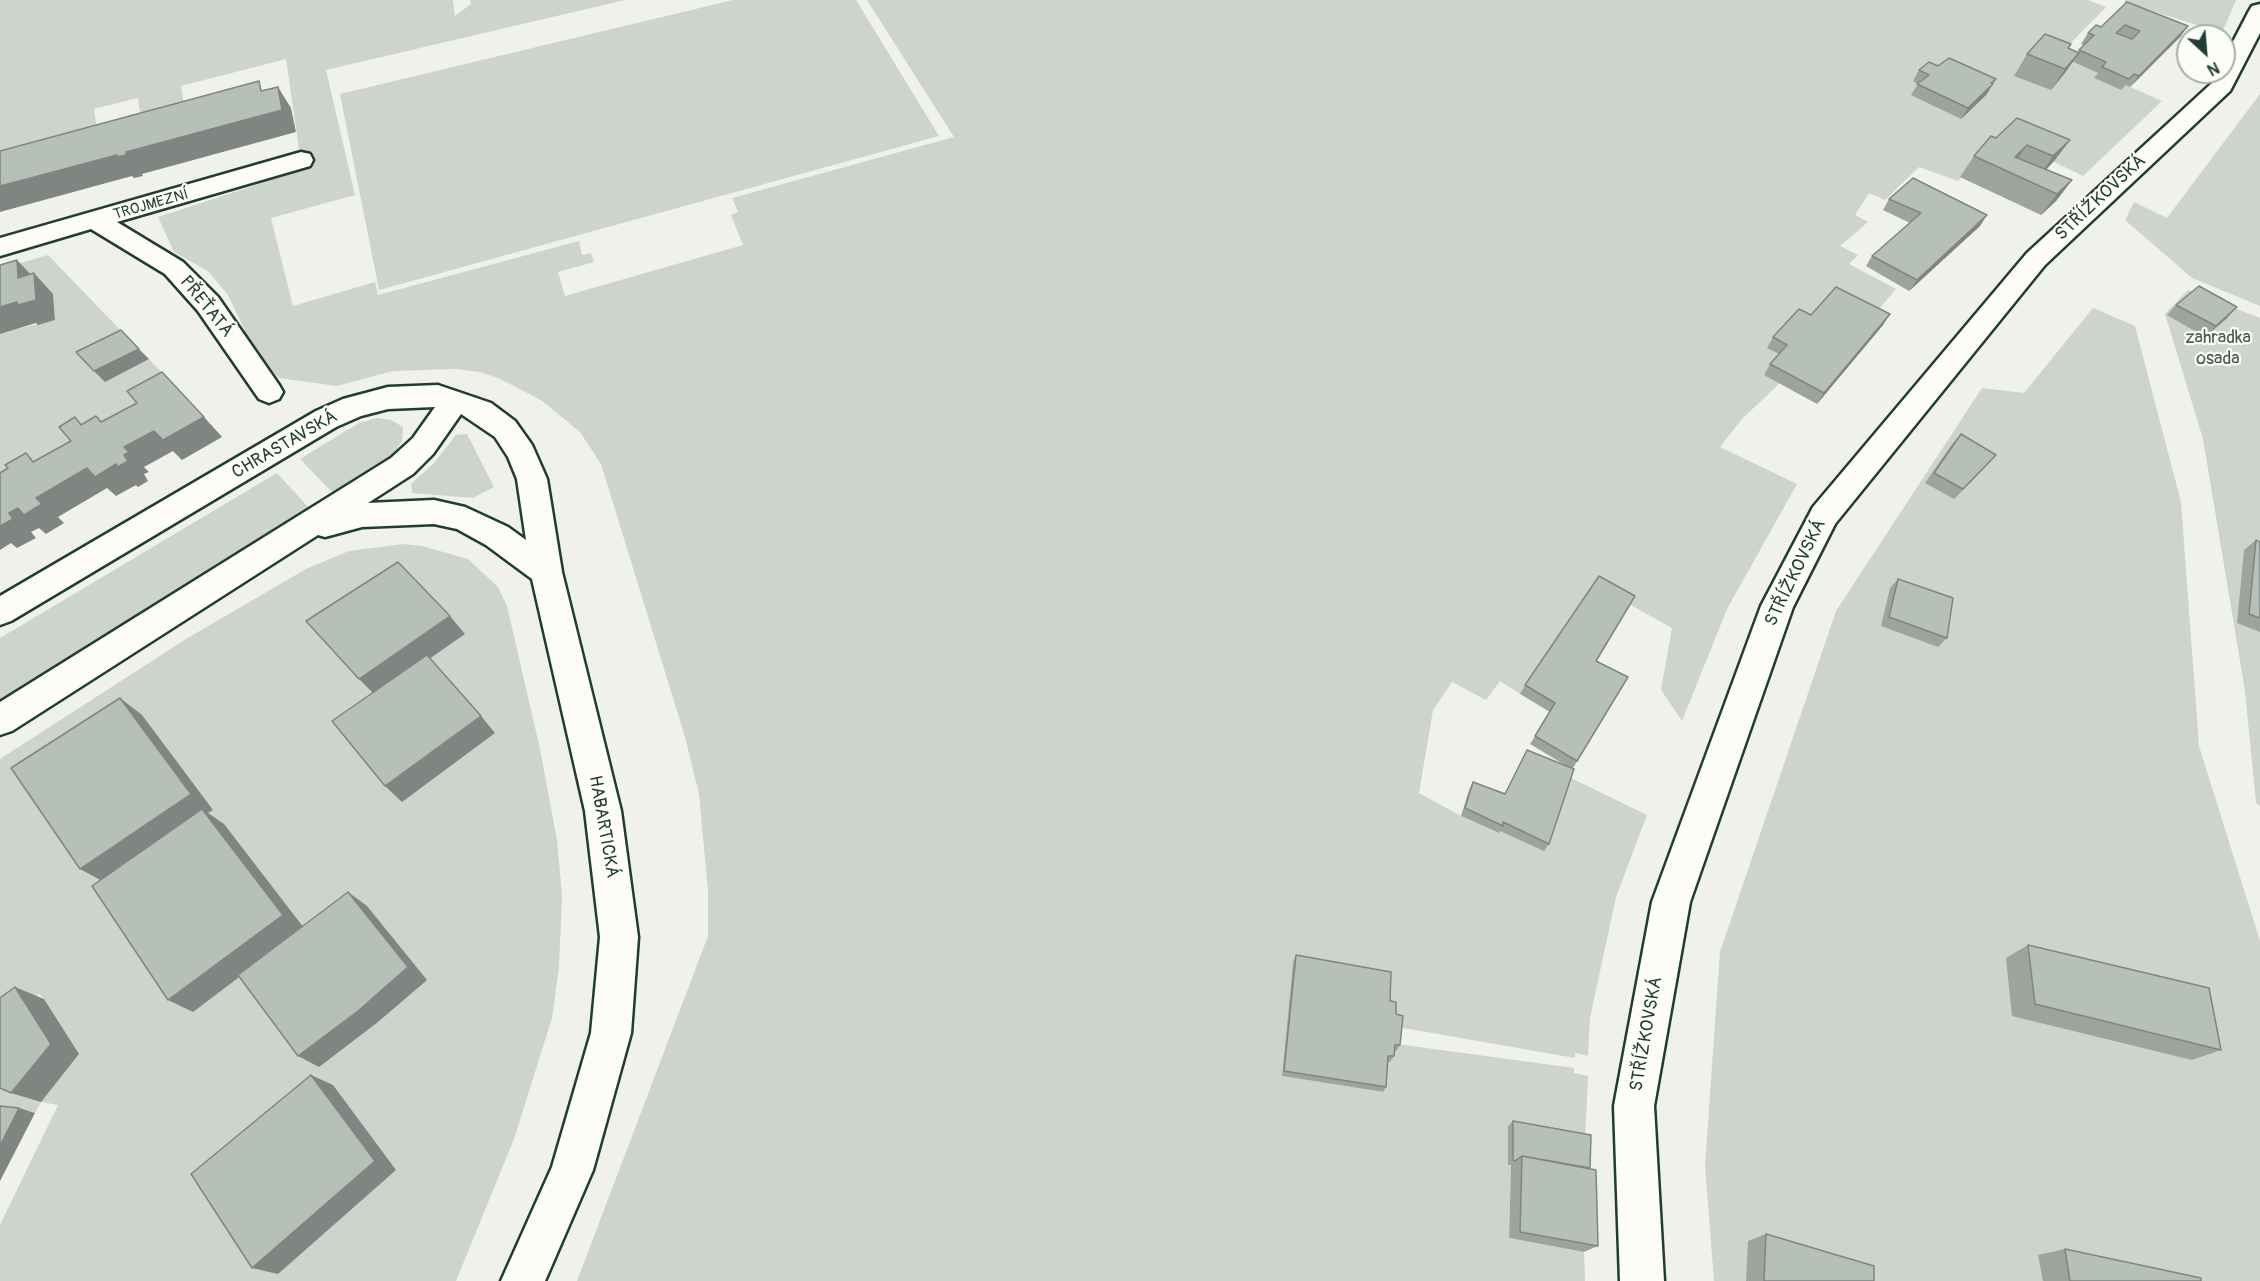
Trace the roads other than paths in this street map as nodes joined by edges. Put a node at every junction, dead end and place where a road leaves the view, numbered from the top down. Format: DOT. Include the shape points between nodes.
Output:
graph roads {
  1 [pos="2260,11"];
  2 [pos="301,160"];
  3 [pos="96,221"];
  4 [pos="0,247"];
  5 [pos="269,392"];
  6 [pos="455,400"];
  7 [pos="286,539"];
  8 [pos="546,572"];
  9 [pos="0,612"];
  10 [pos="0,720"];
  11 [pos="523,1281"];
  12 [pos="1642,1281"];
  1 -- 12 [label="street, STŘÍŽKOVSKÁ" via="2222,86 2036,259 1824,516 1777,606 1671,902 1634,1106"];
  2 -- 3 [label="street, TROJMEZNÍ"];
  3 -- 4 [label="street, TROJMEZNÍ"];
  3 -- 5 [label="street, PŘEŤATÁ" via="174,268 208,304"];
  6 -- 7 [label="street" via="423,446 402,466"];
  6 -- 8 [label="street, HABARTICKÁ" via="481,411 505,429 521,453 532,479"];
  6 -- 9 [label="street, CHRASTAVSKÁ" via="438,396 388,398 326,419"];
  7 -- 8 [label="street" via="362,515 434,512 465,519 497,536"];
  7 -- 10 [label="street"];
  8 -- 11 [label="street, HABARTICKÁ" via="603,811 619,937 611,1033 572,1170"];
}
